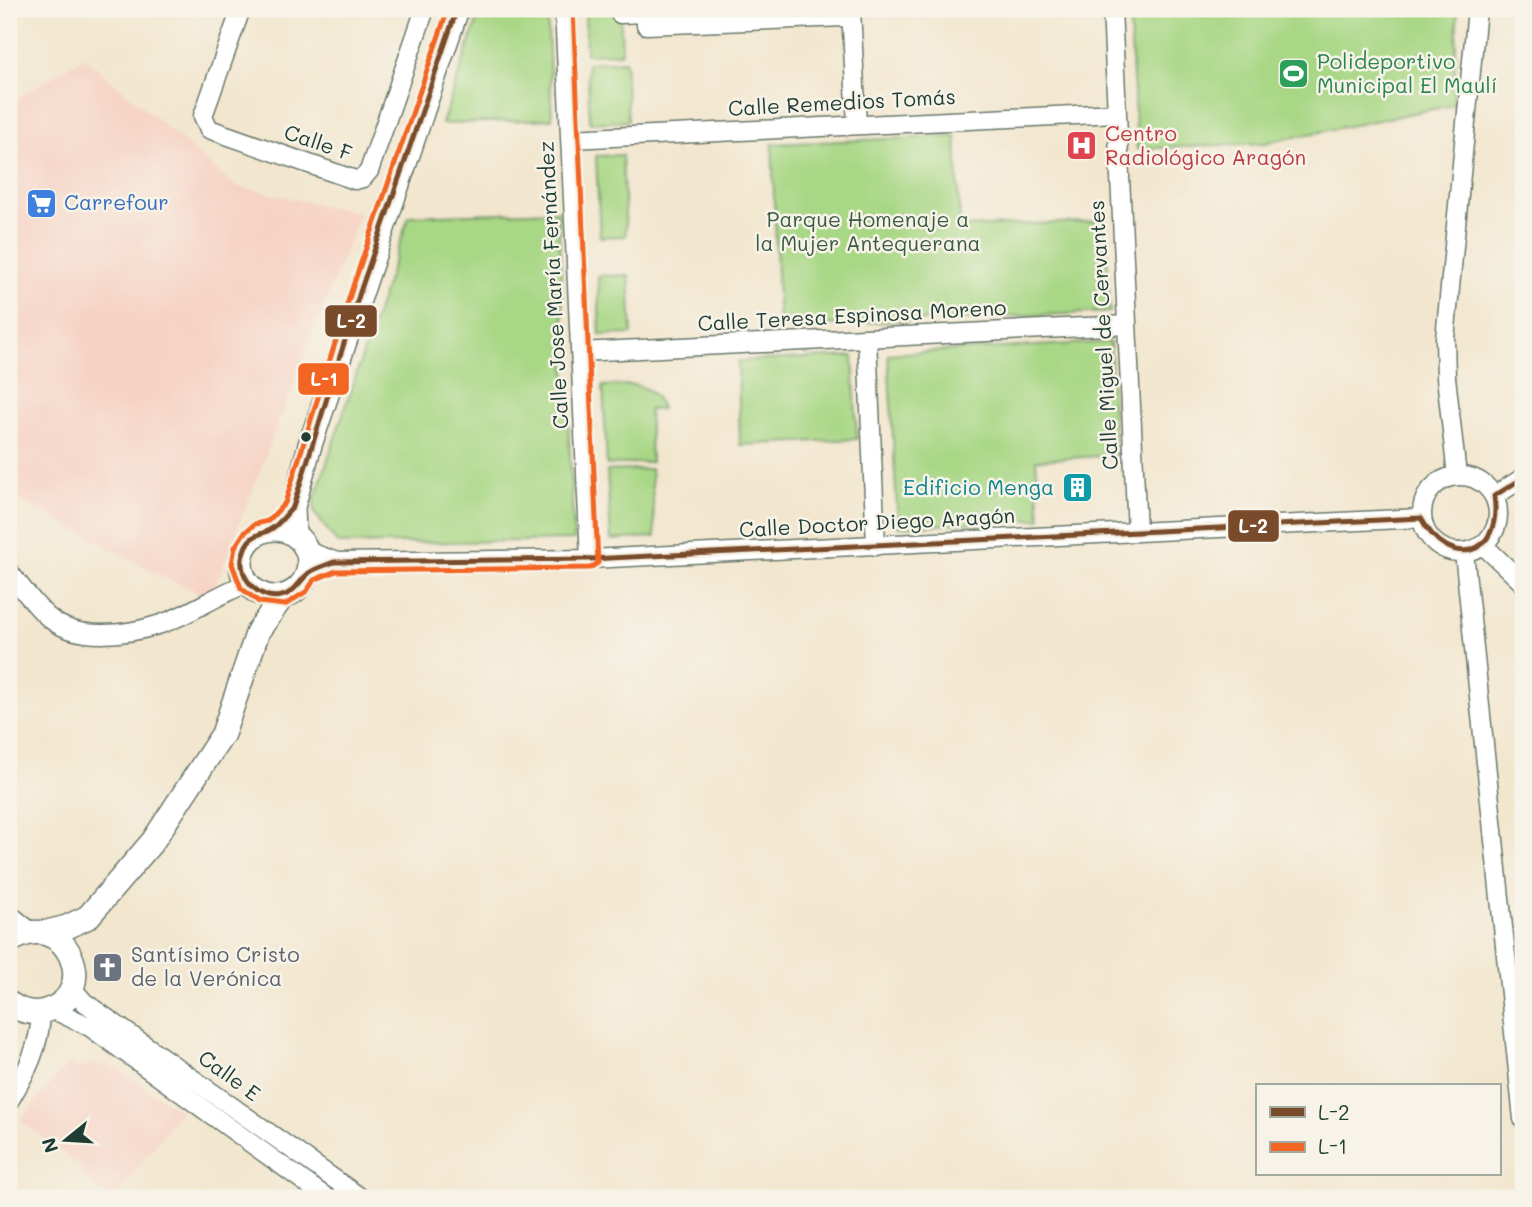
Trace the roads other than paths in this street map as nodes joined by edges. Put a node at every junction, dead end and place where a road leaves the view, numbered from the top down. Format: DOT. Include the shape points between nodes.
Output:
graph roads {
  1 [pos="242,9"];
  2 [pos="425,9"];
  3 [pos="457,9"];
  4 [pos="564,9"];
  5 [pos="620,9"];
  6 [pos="755,9"];
  7 [pos="770,9"];
  8 [pos="789,9"];
  9 [pos="1112,9"];
  10 [pos="1477,9"];
  11 [pos="843,13"];
  12 [pos="726,16"];
  13 [pos="1116,113"];
  14 [pos="857,125"];
  15 [pos="570,139"];
  16 [pos="1126,325"];
  17 [pos="867,338"];
  18 [pos="580,352"];
  19 [pos="1457,476"];
  20 [pos="1523,478"];
  21 [pos="1494,496"];
  22 [pos="1421,517"];
  23 [pos="1137,533"];
  24 [pos="1483,544"];
  25 [pos="876,546"];
  26 [pos="295,547"];
  27 [pos="1464,552"];
  28 [pos="590,559"];
  29 [pos="9,572"];
  30 [pos="1523,583"];
  31 [pos="251,586"];
  32 [pos="283,596"];
  33 [pos="258,631"];
  34 [pos="9,914"];
  35 [pos="88,917"];
  36 [pos="37,933"];
  37 [pos="9,942"];
  38 [pos="73,961"];
  39 [pos="72,988"];
  40 [pos="9,1004"];
  41 [pos="47,1011"];
  42 [pos="9,1101"];
  43 [pos="1523,1119"];
  44 [pos="327,1198"];
  45 [pos="360,1198"];
  1 -- 2 [label="street, Calle F" via="205,123 209,129 355,180 369,171"];
  3 -- 26 [label="main road" via="360,292 293,507"];
  4 -- 15 [label="street, Calle Jose María Fernández"];
  5 -- 12 [label="street" via="620,14"];
  6 -- 12 [label="street"];
  7 -- 8 [label="street" via="771,19 790,18"];
  9 -- 13 [label="street, Calle Miguel de Cervantes"];
  10 -- 19 [label="street" via="1445,339"];
  11 -- 12 [label="street"];
  11 -- 14 [label="street"];
  13 -- 14 [label="street, Calle Remedios Tomás"];
  13 -- 16 [label="street, Calle Miguel de Cervantes"];
  14 -- 15 [label="street, Calle Remedios Tomás"];
  15 -- 18 [label="street, Calle Jose María Fernández"];
  16 -- 17 [label="street, Calle Teresa Espinosa Moreno"];
  16 -- 23 [label="street, Calle Miguel de Cervantes"];
  17 -- 18 [label="street, Calle Teresa Espinosa Moreno"];
  17 -- 25 [label="street"];
  18 -- 28 [label="street, Calle Jose María Fernández"];
  19 -- 21 [label="street" via="1479,481"];
  19 -- 22 [label="street" via="1435,485 1427,494"];
  20 -- 21 [label="street"];
  21 -- 24 [label="street" via="1497,522"];
  22 -- 23 [label="street, Calle Doctor Diego Aragón"];
  22 -- 27 [label="street" via="1432,540 1442,548"];
  23 -- 25 [label="street, Calle Doctor Diego Aragón"];
  24 -- 27 [label="street"];
  24 -- 30 [label="street"];
  25 -- 28 [label="street, Calle Doctor Diego Aragón"];
  26 -- 28 [label="street, Calle Doctor Diego Aragón" via="334,562"];
  26 -- 31 [label="main road" via="259,533 243,551 241,563"];
  26 -- 32 [label="main road" via="302,584"];
  27 -- 43 [label="street"];
  29 -- 31 [label="street" via="49,618 71,630 107,635 161,624 222,592"];
  31 -- 32 [label="main road" via="272,597"];
  31 -- 33 [label="main road"];
  32 -- 33 [label="main road"];
  33 -- 35 [label="main road" via="223,734 153,841"];
  34 -- 36 [label="street"];
  35 -- 36 [label="main road"];
  35 -- 38 [label="main road"];
  36 -- 37 [label="main road"];
  36 -- 38 [label="main road" via="62,943"];
  38 -- 39 [label="main road"];
  39 -- 41 [label="main road"];
  39 -- 45 [label="street, Calle E" via="83,1002"];
  40 -- 41 [label="main road" via="30,1013"];
  41 -- 42 [label="street" via="29,1068"];
  41 -- 44 [label="street, Calle E" via="90,1027"];
}
